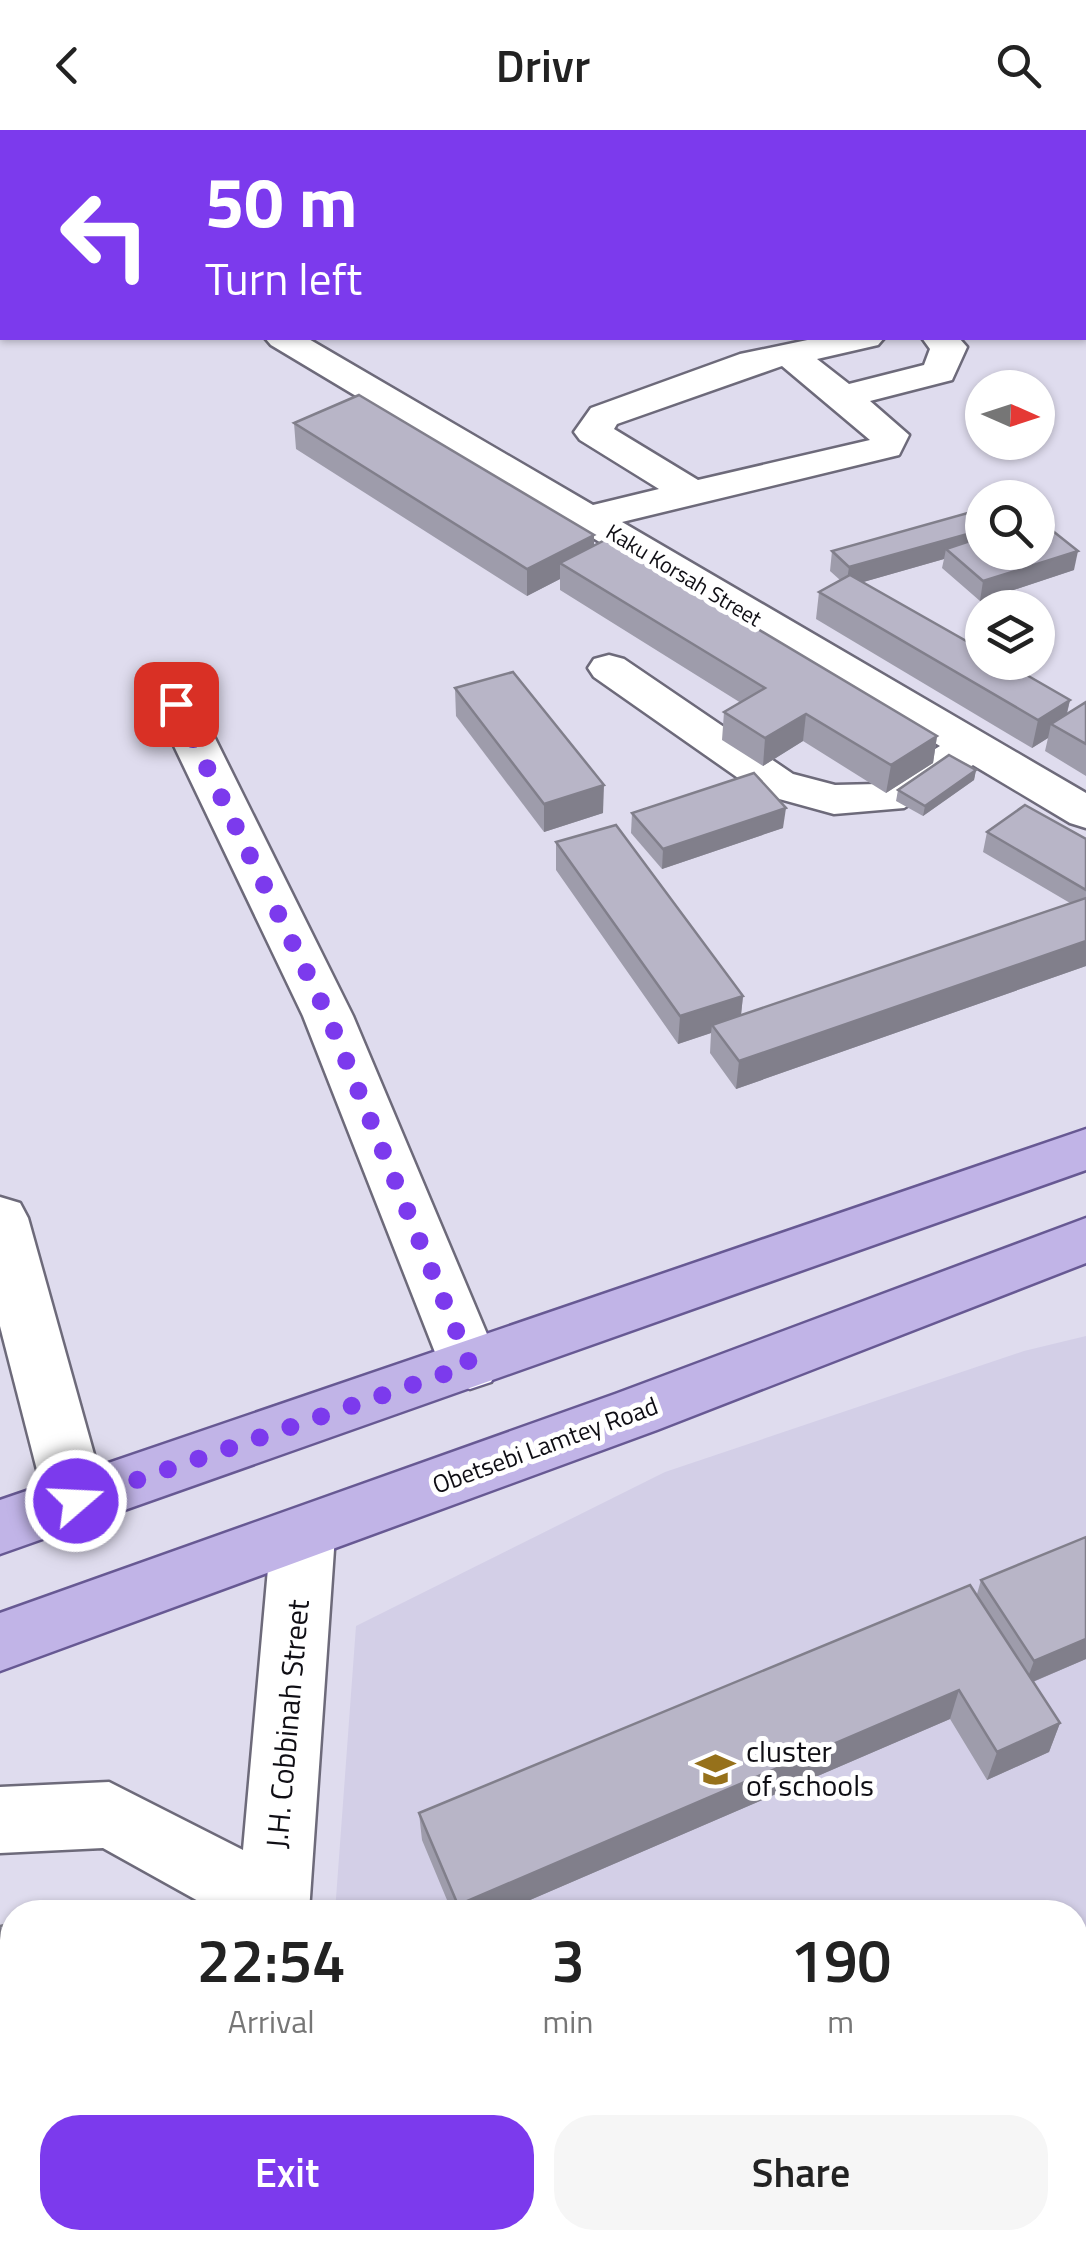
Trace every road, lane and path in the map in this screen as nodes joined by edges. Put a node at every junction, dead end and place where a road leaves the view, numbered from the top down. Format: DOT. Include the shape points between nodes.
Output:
graph roads {
  1 [pos="285,340"];
  2 [pos="856,340"];
  3 [pos="940,340"];
  4 [pos="789,354"];
  5 [pos="843,397"];
  6 [pos="693,494"];
  7 [pos="588,518"];
  8 [pos="609,668"];
  9 [pos="176,704"];
  10 [pos="972,746"];
  11 [pos="1086,813"];
  12 [pos="1086,1149"];
  13 [pos="0,1218"];
  14 [pos="1086,1240"];
  15 [pos="470,1365"];
  16 [pos="76,1501"];
  17 [pos="0,1527"];
  18 [pos="303,1535"];
  19 [pos="0,1642"];
  20 [pos="0,1820"];
  21 [pos="259,1900"];
  22 [pos="274,1900"];
  1 -- 7 [label="street, Kaku Korsah Street"];
  2 -- 4 [label="street"];
  3 -- 5 [label="street" via="949,348 939,372"];
  4 -- 5 [label="street"];
  4 -- 6 [label="street" via="604,416 593,432"];
  5 -- 6 [label="street" via="890,435 886,447"];
  6 -- 7 [label="street"];
  7 -- 10 [label="street, Kaku Korsah Street"];
  8 -- 10 [label="street" via="777,784 834,800 888,798"];
  9 -- 15 [label="street" via="328,1016"];
  10 -- 11 [label="street, Kaku Korsah Street"];
  12 -- 15 [label="main road"];
  13 -- 16 [label="street"];
  14 -- 18 [label="main road, Obetsebi Lamtey Road"];
  15 -- 16 [label="main road"];
  16 -- 17 [label="main road"];
  18 -- 19 [label="main road, Obetsebi Lamtey Road"];
  18 -- 22 [label="street, J.H. Cobbinah Street"];
  20 -- 21 [label="street" via="109,1814"];
}
